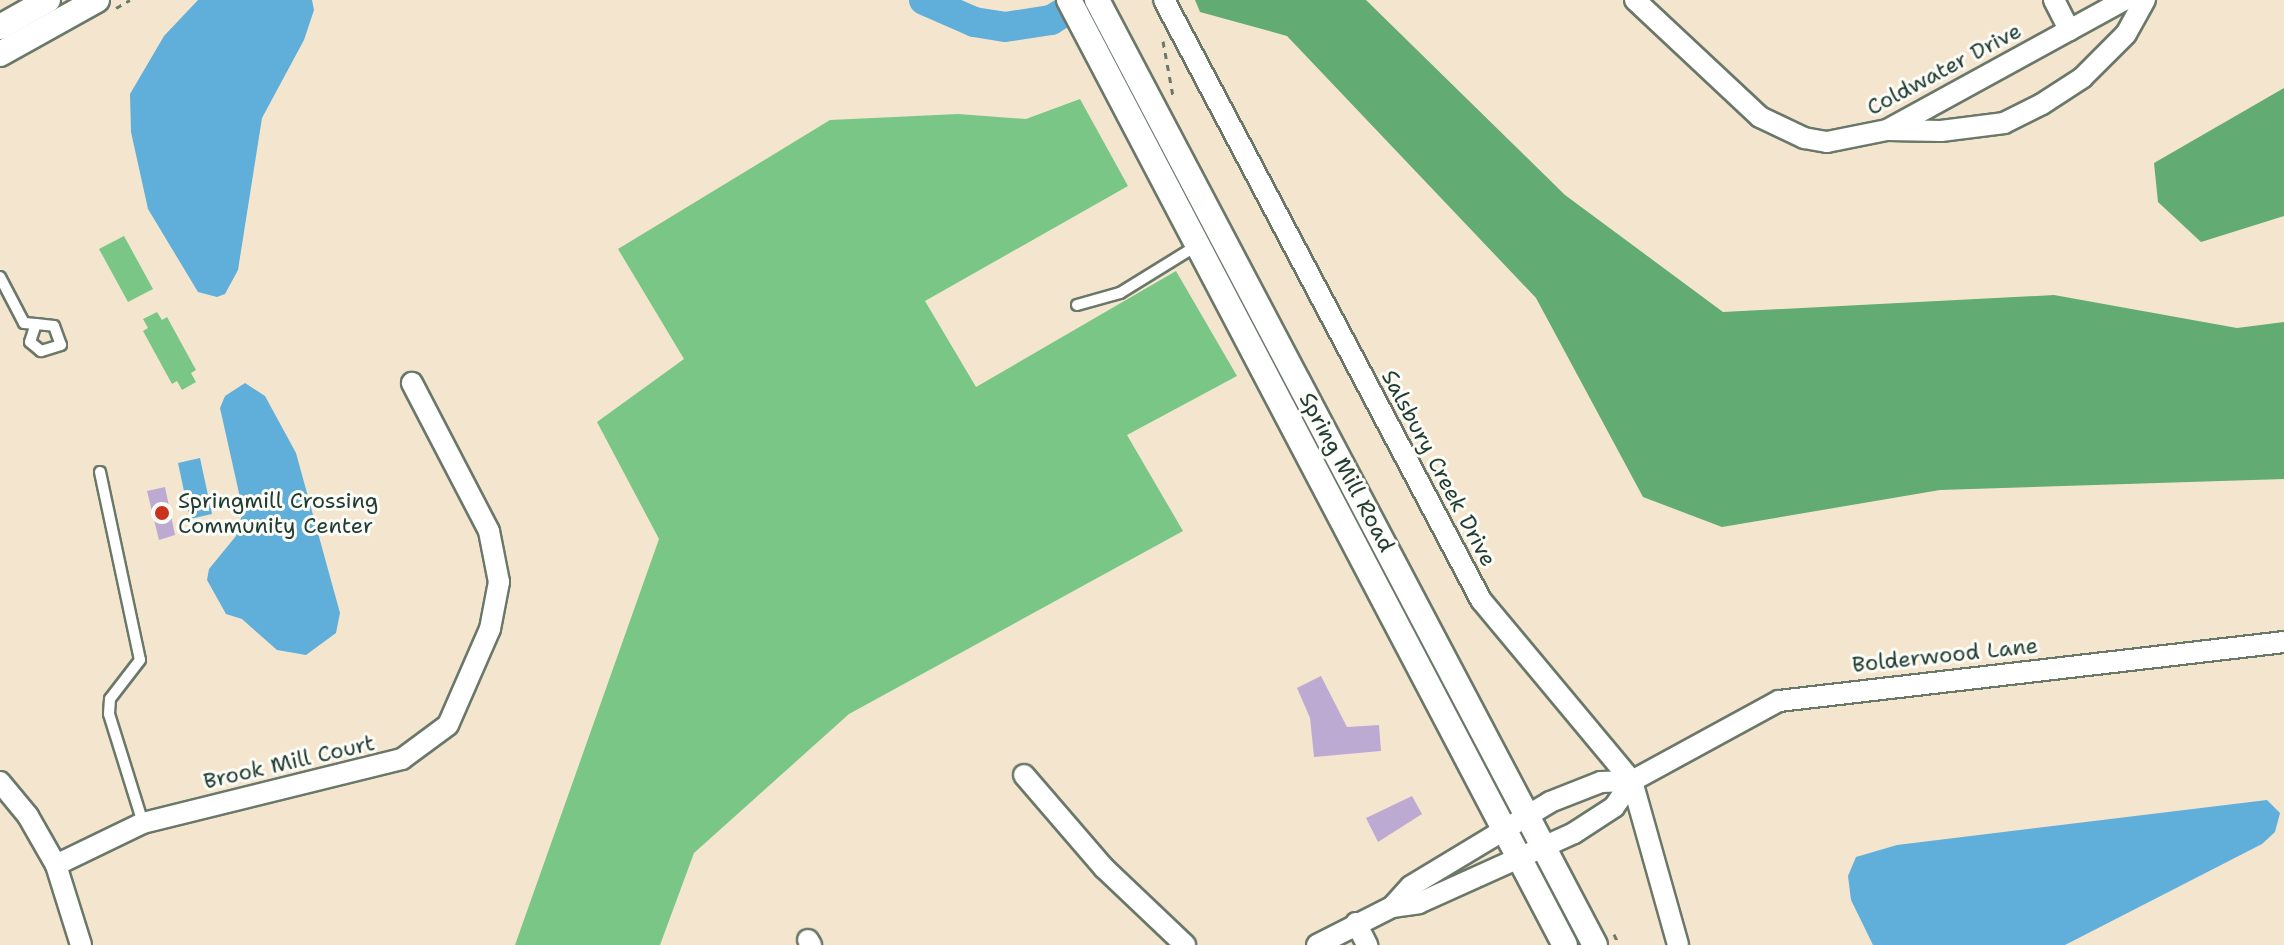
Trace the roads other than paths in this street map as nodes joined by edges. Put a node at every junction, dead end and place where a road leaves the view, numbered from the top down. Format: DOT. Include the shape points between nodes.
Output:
graph roads {
  1 [pos="48,0"];
  2 [pos="97,0"];
  3 [pos="1069,0"];
  4 [pos="1164,0"];
  5 [pos="1635,0"];
  6 [pos="2054,0"];
  7 [pos="2124,0"];
  8 [pos="2145,0"];
  9 [pos="1100,6"];
  10 [pos="0,27"];
  11 [pos="2069,30"];
  12 [pos="0,54"];
  13 [pos="1887,130"];
  14 [pos="1198,245"];
  15 [pos="0,277"];
  16 [pos="1077,305"];
  17 [pos="36,324"];
  18 [pos="412,383"];
  19 [pos="100,472"];
  20 [pos="2284,642"];
  21 [pos="1024,775"];
  22 [pos="1632,781"];
  23 [pos="0,782"];
  24 [pos="1515,822"];
  25 [pos="143,823"];
  26 [pos="1530,853"];
  27 [pos="56,865"];
  28 [pos="1392,907"];
  29 [pos="1356,923"];
  30 [pos="81,945"];
  31 [pos="1185,945"];
  32 [pos="1317,945"];
  33 [pos="1367,945"];
  34 [pos="1565,945"];
  35 [pos="1595,945"];
  36 [pos="1678,945"];
  1 -- 10 [label="street"];
  2 -- 12 [label="street"];
  3 -- 14 [label="street, Spring Mill Road"];
  4 -- 22 [label="street, Salsbury Creek Drive" via="1481,600"];
  5 -- 13 [label="street, Coldwater Drive" via="1760,117 1783,130 1827,142"];
  6 -- 11 [label="street"];
  7 -- 11 [label="street, Coldwater Drive"];
  8 -- 13 [label="street" via="2126,34 2082,78 2004,123 1941,131"];
  9 -- 24 [label="street, Spring Mill Road"];
  11 -- 13 [label="street, Coldwater Drive"];
  14 -- 16 [label="lane" via="1120,293"];
  14 -- 24 [label="street, Spring Mill Road"];
  15 -- 17 [label="lane" via="24,323"];
  18 -- 25 [label="street, Brook Mill Court" via="489,531 497,559 499,582 490,629 458,710 434,739 402,759"];
  19 -- 25 [label="lane" via="140,660 110,699 109,714"];
  20 -- 22 [label="street, Bolderwood Lane" via="1816,693 1779,701"];
  21 -- 31 [label="street" via="1104,868"];
  22 -- 24 [label="street, Bolderwood Lane" via="1601,782"];
  22 -- 26 [label="street, Bolderwood Lane" via="1614,807"];
  22 -- 36 [label="street, Salsbury Creek Drive"];
  23 -- 27 [label="street" via="28,816"];
  24 -- 26 [label="street, Spring Mill Road"];
  24 -- 28 [label="street, Bolderwood Lane" via="1411,886"];
  25 -- 27 [label="street, Brook Mill Court"];
  26 -- 28 [label="street, Bolderwood Lane" via="1419,903"];
  26 -- 34 [label="street, Spring Mill Road"];
  26 -- 35 [label="street, Spring Mill Road"];
  27 -- 30 [label="street"];
  28 -- 29 [label="street"];
  29 -- 32 [label="street"];
  29 -- 33 [label="street"];
}
